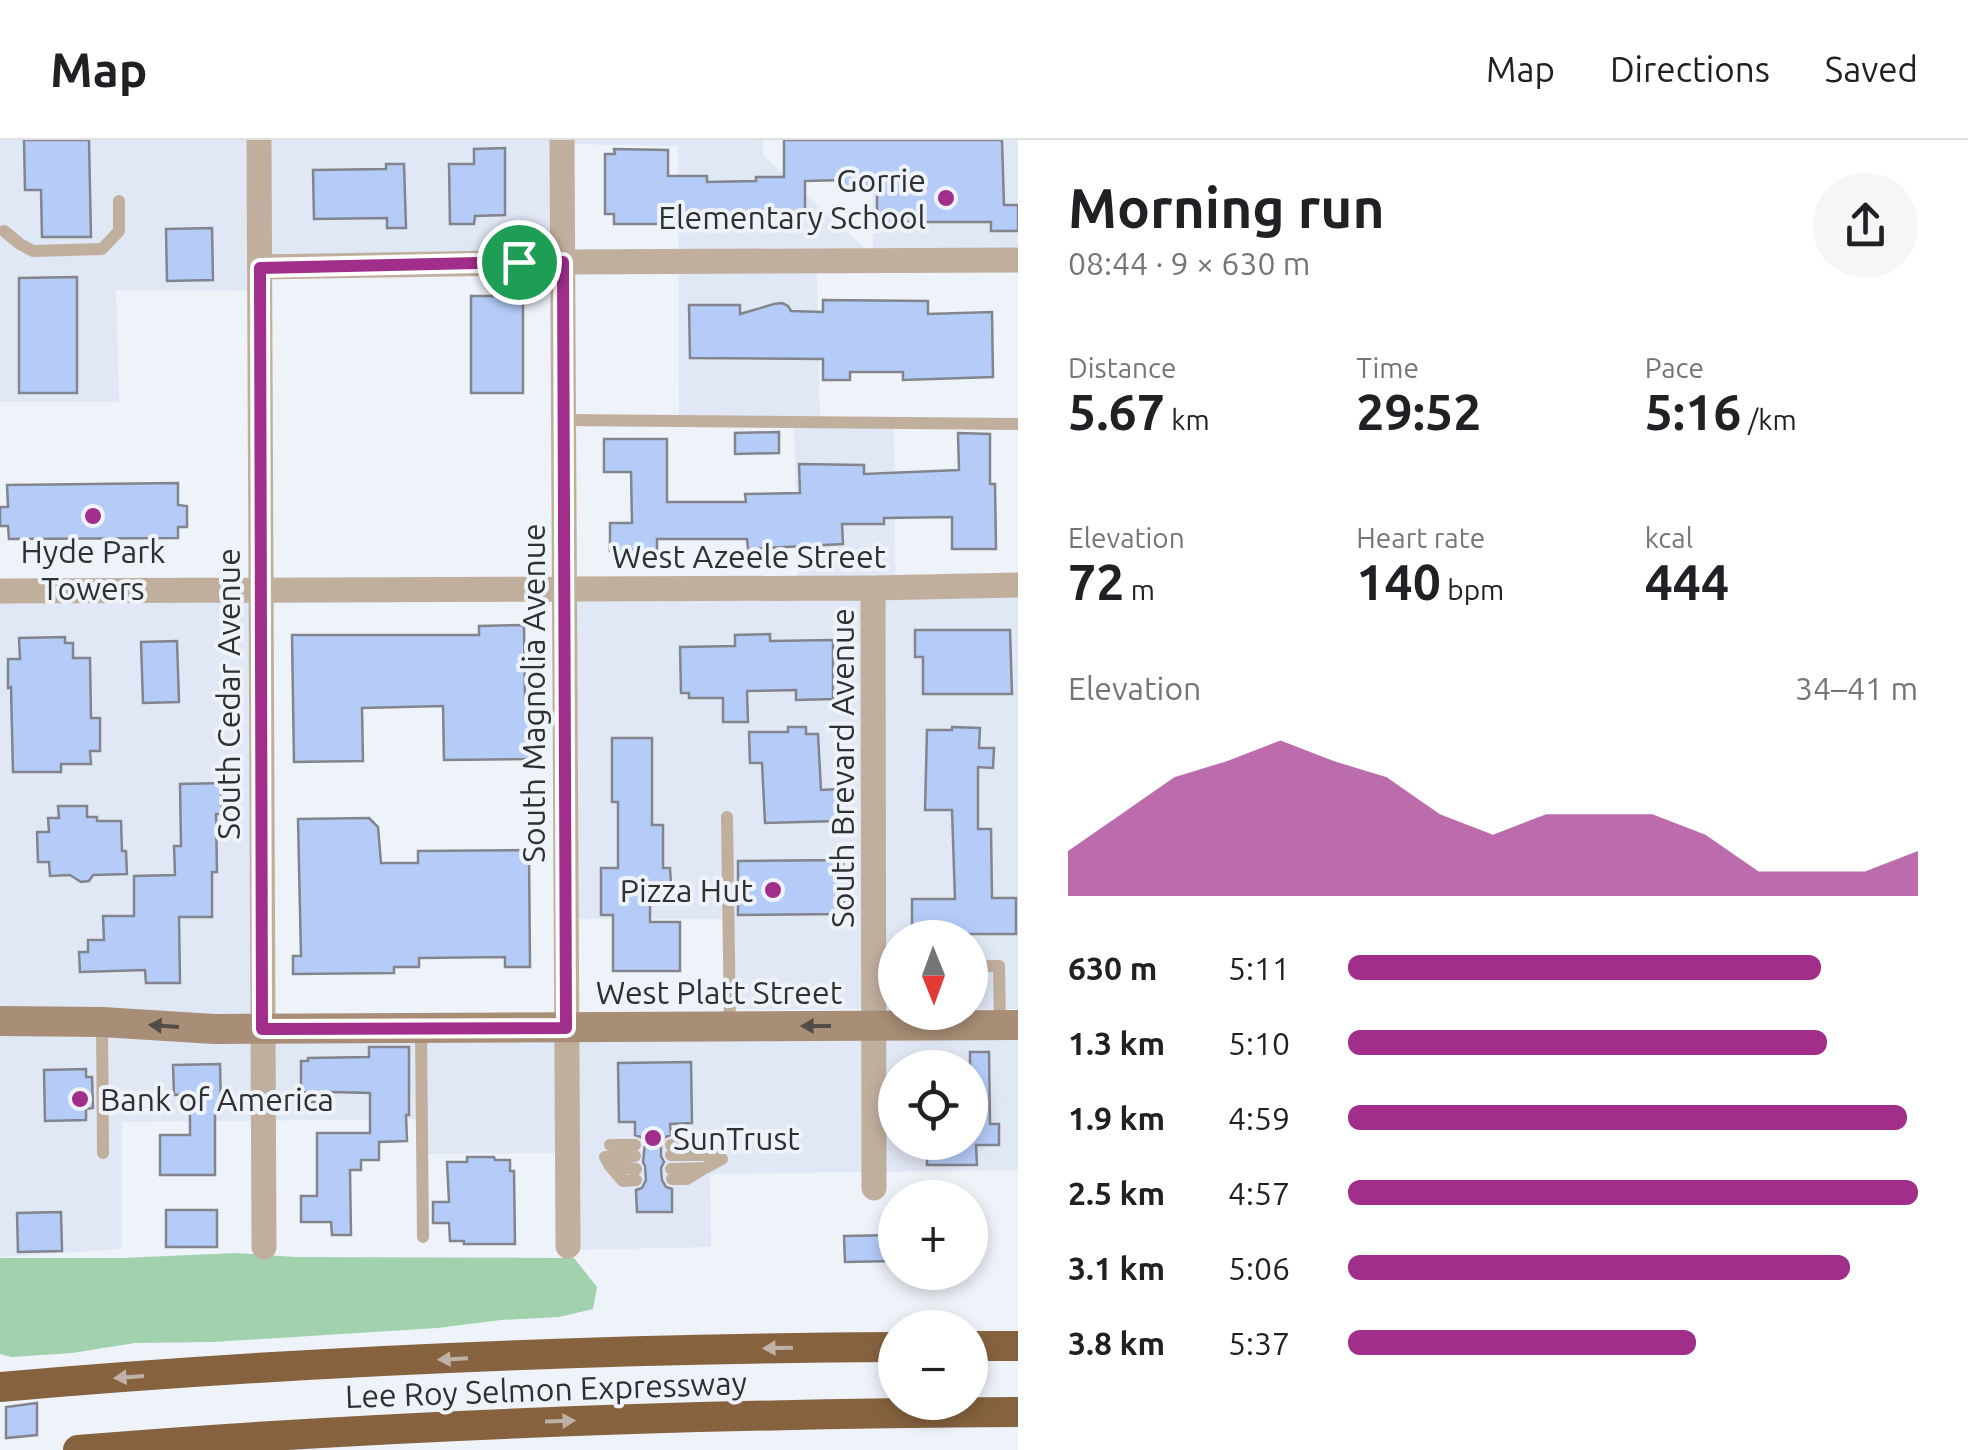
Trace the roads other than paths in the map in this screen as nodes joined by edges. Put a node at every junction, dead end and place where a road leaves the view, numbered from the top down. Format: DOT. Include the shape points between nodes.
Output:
graph roads {
  1 [pos="260,140"];
  2 [pos="562,140"];
  3 [pos="119,201"];
  4 [pos="4,230"];
  5 [pos="1018,260"];
  6 [pos="563,262"];
  7 [pos="260,268"];
  8 [pos="564,420"];
  9 [pos="1018,424"];
  10 [pos="1018,586"];
  11 [pos="873,588"];
  12 [pos="566,589"];
  13 [pos="0,591"];
  14 [pos="261,592"];
  15 [pos="727,817"];
  16 [pos="988,966"];
  17 [pos="0,1021"];
  18 [pos="102,1022"];
  19 [pos="1009,1025"];
  20 [pos="730,1026"];
  21 [pos="875,1026"];
  22 [pos="878,1026"];
  23 [pos="421,1028"];
  24 [pos="566,1028"];
  25 [pos="262,1029"];
  26 [pos="103,1152"];
  27 [pos="608,1156"];
  28 [pos="671,1168"];
  29 [pos="705,1168"];
  30 [pos="874,1188"];
  31 [pos="423,1237"];
  32 [pos="568,1246"];
  33 [pos="264,1247"];
  34 [pos="878,1346"];
  35 [pos="988,1346"];
  36 [pos="1018,1346"];
  37 [pos="12,1386"];
  38 [pos="1018,1412"];
  39 [pos="78,1450"];
  1 -- 7 [label="street, South Cedar Avenue"];
  2 -- 6 [label="street, South Magnolia Avenue"];
  3 -- 4 [label="lane" via="119,231 102,249 33,251"];
  5 -- 6 [label="street"];
  6 -- 7 [label="street"];
  6 -- 8 [label="street, South Magnolia Avenue"];
  7 -- 14 [label="street, South Cedar Avenue"];
  8 -- 9 [label="lane"];
  8 -- 12 [label="street, South Magnolia Avenue"];
  10 -- 11 [label="street, West Azeele Street"];
  11 -- 12 [label="street, West Azeele Street"];
  11 -- 21 [label="street, South Brevard Avenue"];
  12 -- 14 [label="street, West Azeele Street"];
  12 -- 24 [label="street, South Magnolia Avenue"];
  13 -- 14 [label="street, West Azeele Street"];
  14 -- 25 [label="street, South Cedar Avenue"];
  15 -- 20 [label="lane"];
  16 -- 19 [label="lane" via="999,966"];
  17 -- 18 [label="main road, West Platt Street"];
  25 -- 18 [label="main road, West Platt Street, one-way"];
  18 -- 26 [label="lane"];
  21 -- 20 [label="main road, West Platt Street, one-way"];
  20 -- 24 [label="main road, West Platt Street"];
  21 -- 22 [label="main road, West Platt Street"];
  21 -- 30 [label="street, South Brevard Avenue"];
  23 -- 24 [label="main road, West Platt Street"];
  23 -- 25 [label="main road, West Platt Street"];
  23 -- 31 [label="lane"];
  24 -- 32 [label="street, South Magnolia Avenue"];
  25 -- 33 [label="street, South Cedar Avenue"];
  27 -- 27 [label="lane" via="634,1170"];
  28 -- 29 [label="lane"];
  28 -- 29 [label="lane" via="687,1179"];
  28 -- 29 [label="lane" via="717,1152"];
  34 -- 37 [label="highway, Lee Roy Selmon Expressway, one-way" via="534,1355"];
  35 -- 36 [label="highway"];
  39 -- 38 [label="highway, Lee Roy Selmon Expressway, one-way" via="735,1414"];
}
